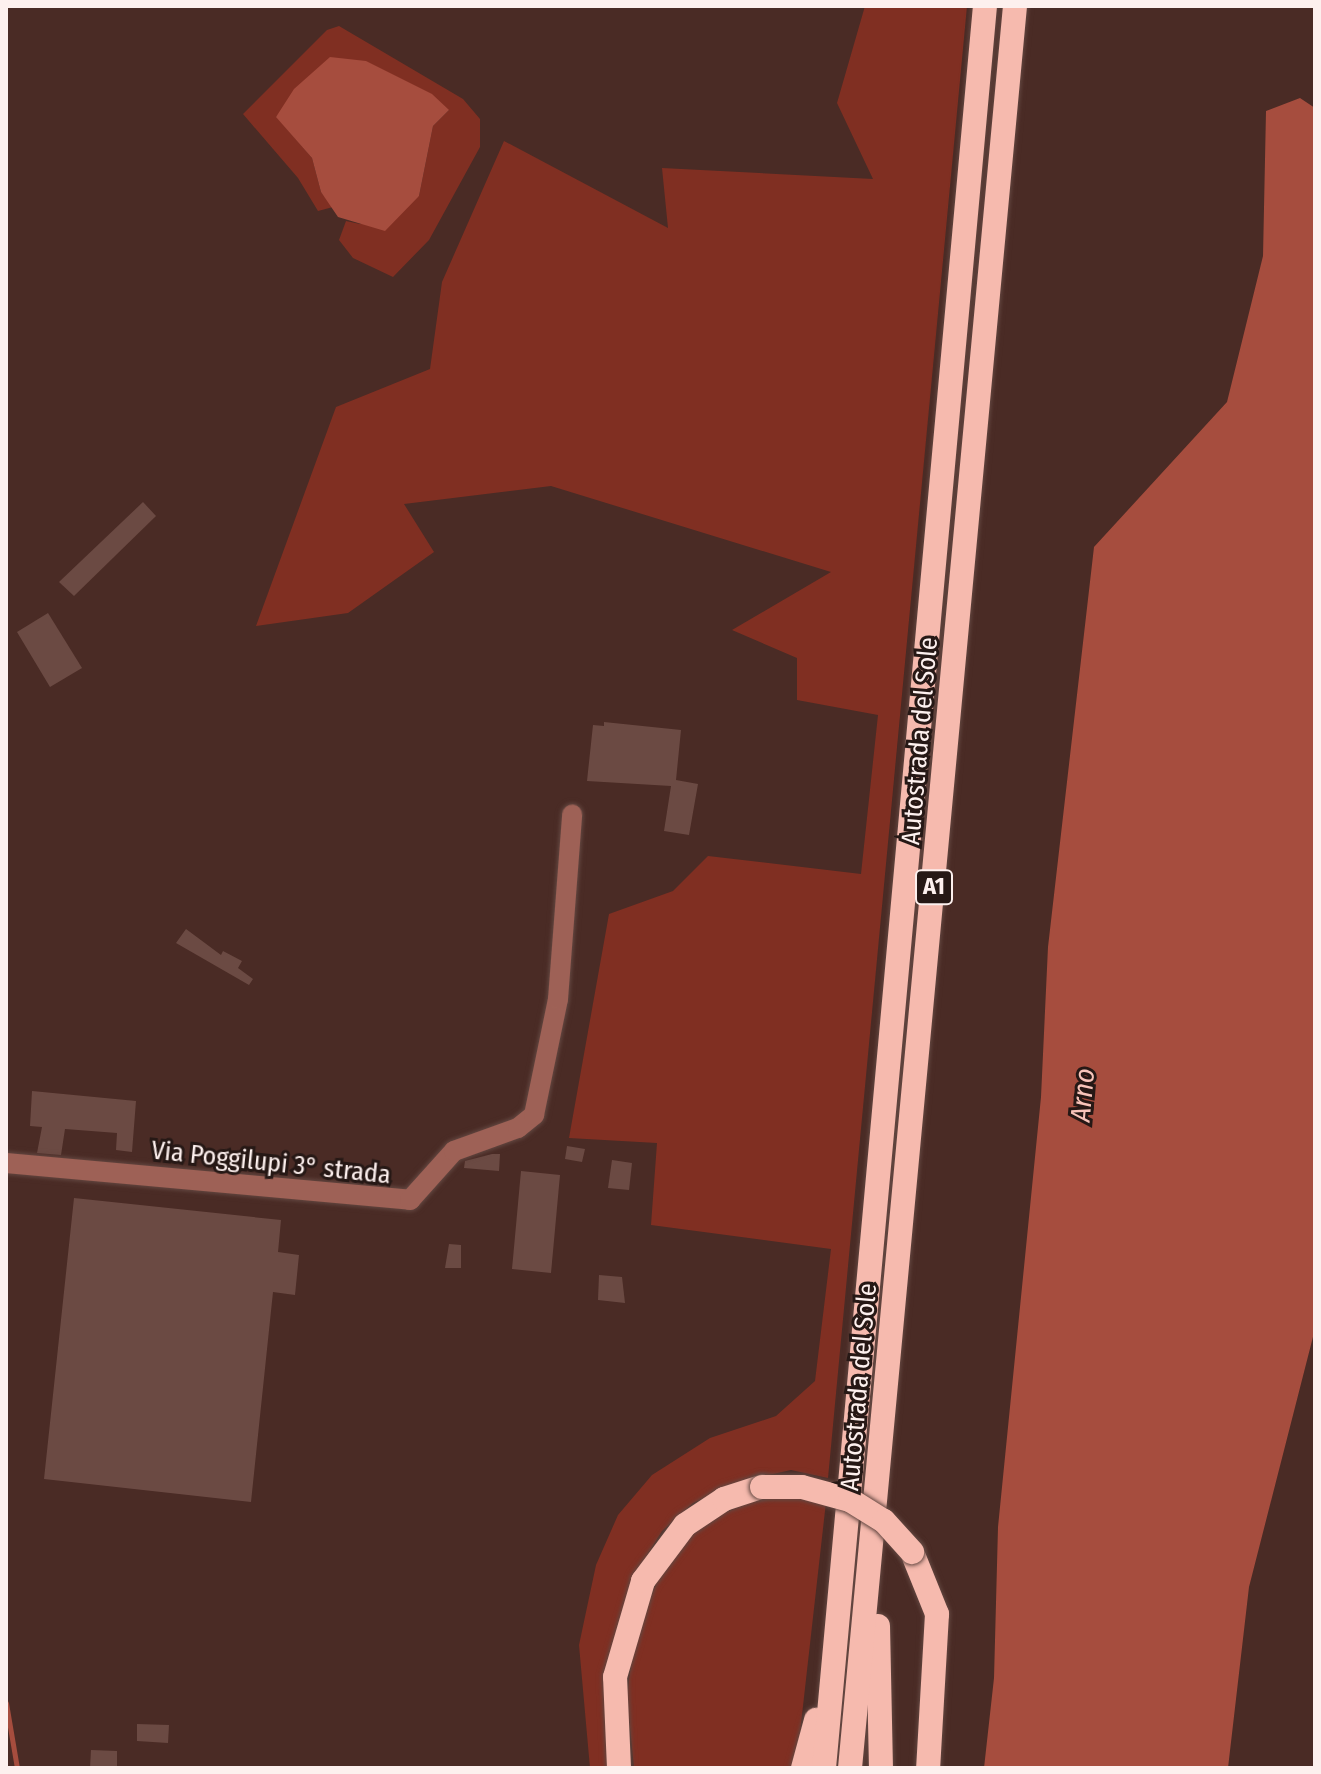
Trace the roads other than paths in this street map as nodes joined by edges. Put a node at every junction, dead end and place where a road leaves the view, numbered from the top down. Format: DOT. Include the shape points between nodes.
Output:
graph roads {
  1 [pos="985,6"];
  2 [pos="1015,6"];
  3 [pos="572,815"];
  4 [pos="6,1163"];
  5 [pos="875,1535"];
  6 [pos="829,1675"];
  7 [pos="619,1768"];
  8 [pos="803,1768"];
  9 [pos="824,1768"];
  10 [pos="850,1768"];
  11 [pos="881,1768"];
  12 [pos="928,1768"];
  1 -- 6 [label="highway, Autostrada del Sole / A1"];
  2 -- 5 [label="highway, Autostrada del Sole / A1"];
  3 -- 4 [label="street, Via Poggilupi 3° strada" via="558,999 534,1115 518,1128 454,1151 410,1200"];
  5 -- 10 [label="highway, Autostrada del Sole / A1"];
  5 -- 11 [label="highway"];
  6 -- 8 [label="highway"];
  6 -- 9 [label="highway, Autostrada del Sole / A1"];
  7 -- 12 [label="highway, bridge" via="615,1677 643,1581 653,1562 693,1519 724,1499 762,1487 812,1489 850,1500 884,1521 912,1552 937,1614"];
}
